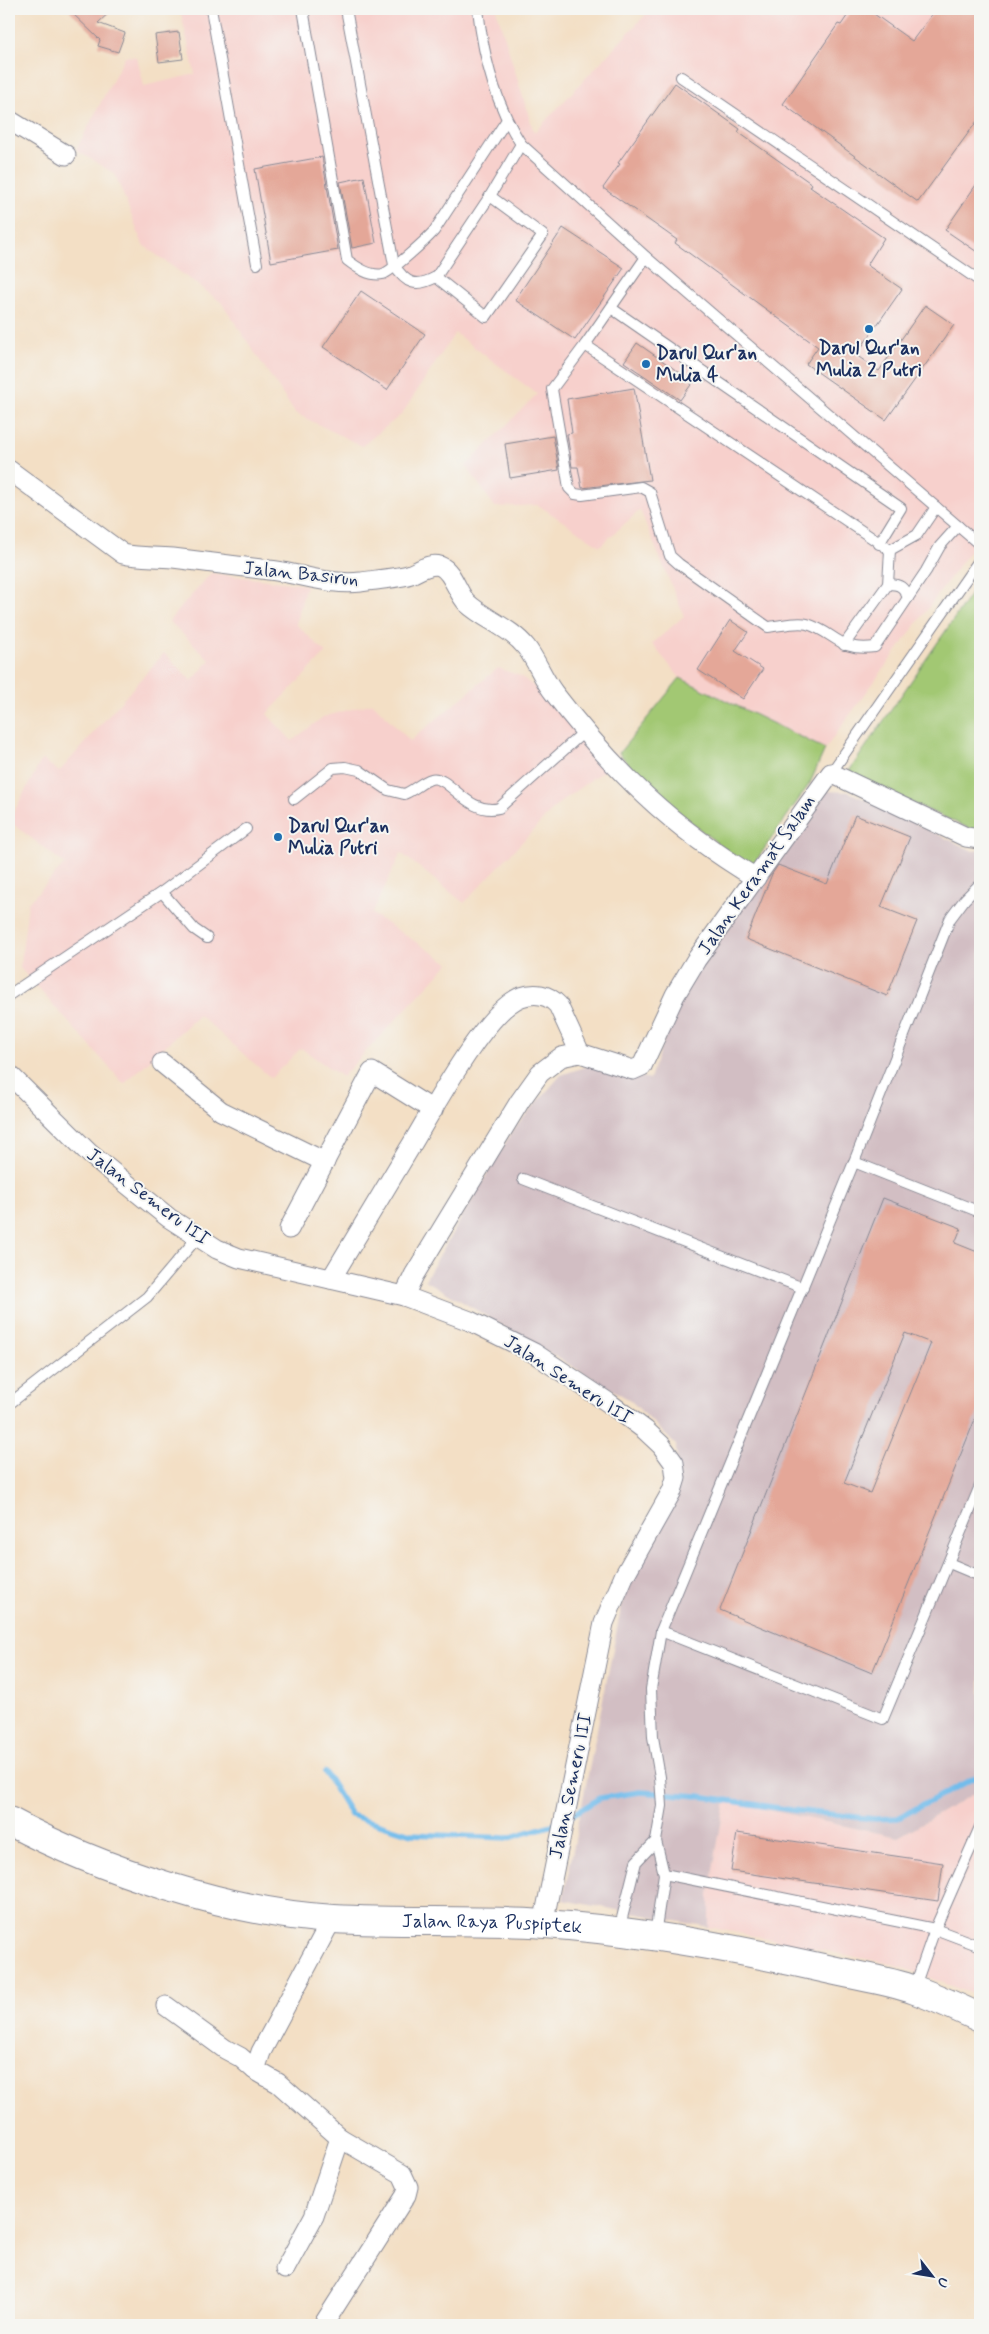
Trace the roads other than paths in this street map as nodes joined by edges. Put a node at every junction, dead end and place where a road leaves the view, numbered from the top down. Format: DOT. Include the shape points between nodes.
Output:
graph roads {
  1 [pos="211,9"];
  2 [pos="303,9"];
  3 [pos="346,9"];
  4 [pos="478,9"];
  5 [pos="681,77"];
  6 [pos="9,120"];
  7 [pos="506,121"];
  8 [pos="521,144"];
  9 [pos="66,155"];
  10 [pos="490,196"];
  11 [pos="646,257"];
  12 [pos="257,264"];
  13 [pos="394,265"];
  14 [pos="436,277"];
  15 [pos="980,281"];
  16 [pos="612,308"];
  17 [pos="586,345"];
  18 [pos="9,470"];
  19 [pos="936,507"];
  20 [pos="958,526"];
  21 [pos="879,544"];
  22 [pos="980,545"];
  23 [pos="890,550"];
  24 [pos="980,559"];
  25 [pos="888,584"];
  26 [pos="908,598"];
  27 [pos="844,645"];
  28 [pos="586,731"];
  29 [pos="831,773"];
  30 [pos="294,799"];
  31 [pos="246,829"];
  32 [pos="980,839"];
  33 [pos="756,878"];
  34 [pos="980,884"];
  35 [pos="162,892"];
  36 [pos="207,938"];
  37 [pos="9,995"];
  38 [pos="580,1053"];
  39 [pos="162,1063"];
  40 [pos="9,1074"];
  41 [pos="432,1110"];
  42 [pos="325,1162"];
  43 [pos="854,1162"];
  44 [pos="522,1179"];
  45 [pos="980,1212"];
  46 [pos="289,1230"];
  47 [pos="197,1238"];
  48 [pos="331,1279"];
  49 [pos="803,1288"];
  50 [pos="404,1296"];
  51 [pos="9,1404"];
  52 [pos="980,1486"];
  53 [pos="949,1564"];
  54 [pos="980,1576"];
  55 [pos="661,1631"];
  56 [pos="9,1821"];
  57 [pos="980,1827"];
  58 [pos="656,1841"];
  59 [pos="664,1874"];
  60 [pos="332,1919"];
  61 [pos="543,1924"];
  62 [pos="935,1929"];
  63 [pos="619,1931"];
  64 [pos="655,1935"];
  65 [pos="980,1946"];
  66 [pos="914,1990"];
  67 [pos="166,2006"];
  68 [pos="980,2018"];
  69 [pos="255,2070"];
  70 [pos="340,2138"];
  71 [pos="285,2269"];
  72 [pos="323,2325"];
  1 -- 12 [label="lane"];
  2 -- 13 [label="lane" via="347,260 358,269 372,273 383,274"];
  3 -- 13 [label="lane"];
  4 -- 7 [label="lane" via="481,37"];
  5 -- 15 [label="lane"];
  6 -- 9 [label="street"];
  7 -- 8 [label="lane"];
  7 -- 13 [label="lane" via="434,231"];
  8 -- 10 [label="lane"];
  8 -- 11 [label="lane"];
  10 -- 14 [label="lane"];
  10 -- 14 [label="lane" via="543,234 486,317"];
  11 -- 16 [label="lane"];
  11 -- 19 [label="lane"];
  13 -- 14 [label="lane" via="400,275 411,283 424,284"];
  16 -- 17 [label="lane"];
  16 -- 21 [label="lane" via="901,508"];
  17 -- 21 [label="lane"];
  17 -- 27 [label="lane" via="552,389 569,488 582,495 641,486 650,492 670,556 679,564 768,627 806,623"];
  18 -- 28 [label="street, Jalan Basirun" via="122,554 352,582 408,575 435,565 442,567 450,574 460,596 526,647 554,692"];
  19 -- 20 [label="lane"];
  19 -- 23 [label="lane" via="917,536"];
  20 -- 22 [label="lane"];
  20 -- 26 [label="lane" via="940,546"];
  21 -- 23 [label="lane"];
  23 -- 25 [label="lane"];
  24 -- 29 [label="lane"];
  25 -- 26 [label="lane" via="904,588"];
  25 -- 27 [label="lane"];
  26 -- 27 [label="lane" via="875,647 862,649"];
  28 -- 30 [label="lane" via="499,808 476,807 440,780 431,779 404,794 388,790 359,770 345,767 333,768"];
  28 -- 33 [label="street, Jalan Basirun" via="612,764 667,817"];
  29 -- 32 [label="street, Jalan Keramat Salam" via="966,838"];
  29 -- 33 [label="street, Jalan Keramat Salam"];
  31 -- 35 [label="lane"];
  33 -- 38 [label="street, Jalan Keramat Salam" via="696,960 642,1066 633,1070"];
  34 -- 43 [label="lane" via="950,919"];
  35 -- 36 [label="lane" via="194,929"];
  35 -- 37 [label="lane"];
  38 -- 41 [label="street" via="554,1000 537,994 520,997 490,1024 462,1060"];
  38 -- 50 [label="street" via="560,1057 530,1086"];
  39 -- 42 [label="street" via="221,1112"];
  40 -- 47 [label="street, Jalan Semeru III" via="90,1154"];
  41 -- 42 [label="street" via="372,1072"];
  41 -- 48 [label="street"];
  42 -- 46 [label="street"];
  43 -- 45 [label="lane"];
  43 -- 49 [label="lane"];
  44 -- 49 [label="lane"];
  47 -- 48 [label="street, Jalan Semeru III" via="239,1258"];
  47 -- 51 [label="lane" via="146,1297"];
  48 -- 50 [label="street, Jalan Semeru III"];
  49 -- 55 [label="lane"];
  50 -- 61 [label="street, Jalan Semeru III" via="470,1321 534,1354 646,1430 674,1464 676,1478 672,1492 624,1576 604,1623"];
  52 -- 53 [label="lane"];
  53 -- 54 [label="lane"];
  53 -- 55 [label="lane" via="883,1718"];
  55 -- 58 [label="lane" via="651,1689 653,1737 662,1806"];
  56 -- 60 [label="main road, Jalan Raya Puspiptek" via="64,1848 181,1889 260,1910"];
  57 -- 62 [label="lane"];
  58 -- 59 [label="lane"];
  58 -- 63 [label="lane" via="636,1862"];
  59 -- 62 [label="lane"];
  59 -- 64 [label="lane"];
  60 -- 61 [label="main road, Jalan Raya Puspiptek"];
  60 -- 69 [label="street" via="261,2052"];
  61 -- 63 [label="main road, Jalan Raya Puspiptek"];
  62 -- 65 [label="lane"];
  62 -- 66 [label="lane"];
  63 -- 64 [label="main road, Jalan Raya Puspiptek"];
  64 -- 66 [label="main road, Jalan Raya Puspiptek" via="770,1956"];
  66 -- 68 [label="main road, Jalan Raya Puspiptek"];
  67 -- 69 [label="street"];
  69 -- 70 [label="street" via="278,2084"];
  70 -- 71 [label="street" via="314,2216"];
  70 -- 72 [label="street" via="402,2174 408,2187"];
}
